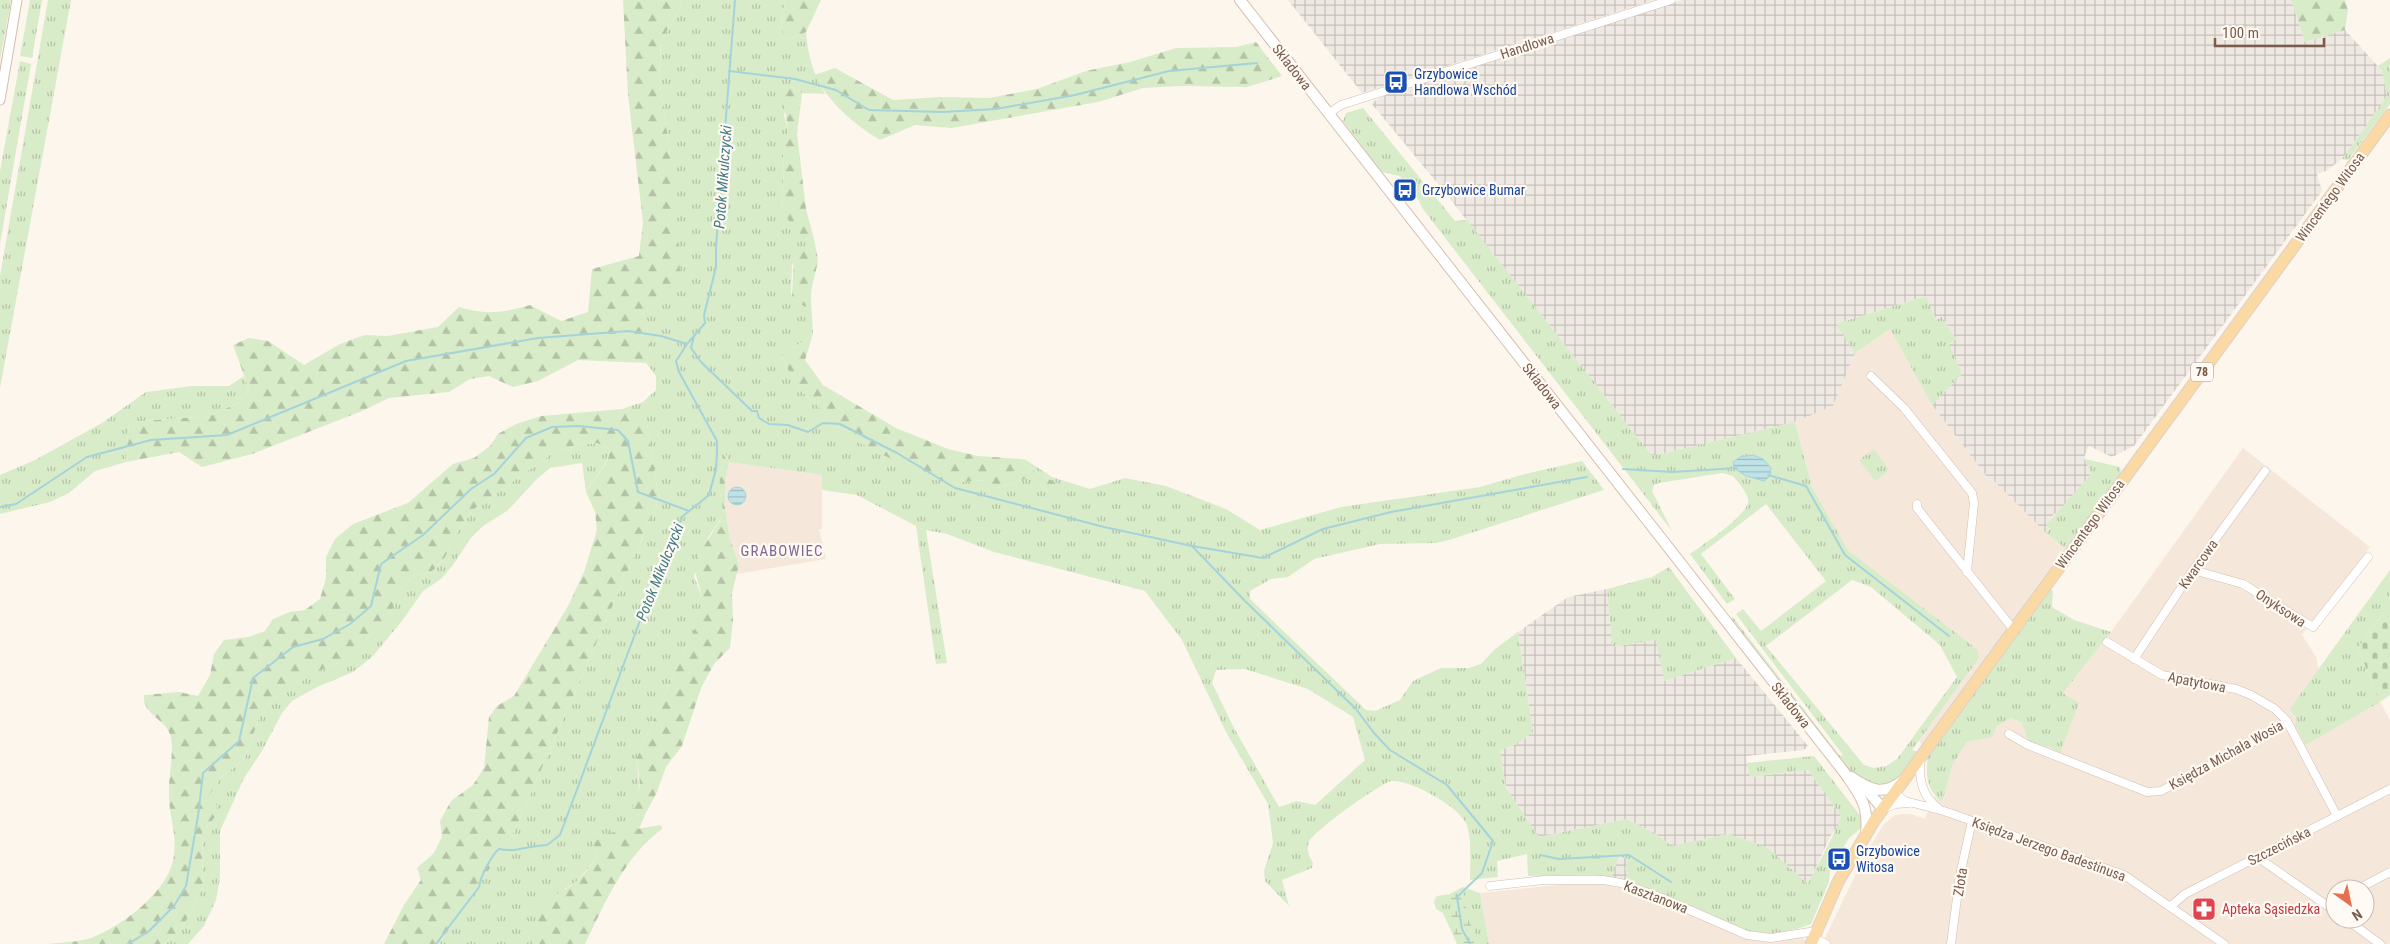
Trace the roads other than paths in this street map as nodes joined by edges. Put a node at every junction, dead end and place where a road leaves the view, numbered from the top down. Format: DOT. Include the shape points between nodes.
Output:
graph roads {
  1 [pos="17,0"];
  2 [pos="1240,0"];
  3 [pos="1671,0"];
  4 [pos="0,100"];
  5 [pos="1328,114"];
  6 [pos="2390,115"];
  7 [pos="1871,376"];
  8 [pos="2265,471"];
  9 [pos="1917,504"];
  10 [pos="2368,557"];
  11 [pos="2193,570"];
  12 [pos="1967,572"];
  13 [pos="2013,629"];
  14 [pos="2107,642"];
  15 [pos="2134,659"];
  16 [pos="2287,721"];
  17 [pos="2009,734"];
  18 [pos="1923,752"];
  19 [pos="1906,777"];
  20 [pos="1922,785"];
  21 [pos="1861,789"];
  22 [pos="1898,789"];
  23 [pos="2390,789"];
  24 [pos="1911,803"];
  25 [pos="1883,809"];
  26 [pos="1944,811"];
  27 [pos="2337,816"];
  28 [pos="1972,821"];
  29 [pos="1866,834"];
  30 [pos="2257,857"];
  31 [pos="2390,872"];
  32 [pos="2375,880"];
  33 [pos="1490,886"];
  34 [pos="2325,904"];
  35 [pos="2171,906"];
  36 [pos="2360,929"];
  37 [pos="1813,938"];
  38 [pos="1826,944"];
  39 [pos="1951,944"];
  40 [pos="2224,944"];
  41 [pos="2380,944"];
  1 -- 4 [label="street"];
  2 -- 5 [label="main road, Składowa"];
  3 -- 5 [label="street, Handlowa" via="1349,103"];
  5 -- 21 [label="main road, Składowa" via="1844,772"];
  6 -- 13 [label="main road, Wincentego Witosa / 78"];
  7 -- 12 [label="street" via="1904,408 1972,493 1974,503"];
  8 -- 11 [label="street, Kwarcowa"];
  9 -- 12 [label="street"];
  10 -- 11 [label="street, Onyksowa" via="2312,627 2243,584"];
  11 -- 15 [label="street, Kwarcowa"];
  12 -- 13 [label="street"];
  13 -- 18 [label="main road, Wincentego Witosa / 78"];
  14 -- 15 [label="street, Apatytowa"];
  15 -- 16 [label="street, Apatytowa" via="2162,675 2236,689 2275,709"];
  16 -- 17 [label="street, Księdza Michała Wosia" via="2161,791 2147,792 2028,745"];
  16 -- 27 [label="street, Księdza Michała Wosia"];
  18 -- 19 [label="main road, Wincentego Witosa / 78"];
  18 -- 20 [label="street"];
  19 -- 20 [label="street, Księdza Jerzego Badestinusa" via="1915,777"];
  19 -- 21 [label="main road" via="1883,791"];
  19 -- 22 [label="main road, Wincentego Witosa / 78"];
  20 -- 26 [label="street, Księdza Jerzego Badestinusa" via="1928,800"];
  21 -- 25 [label="main road, Składowa"];
  21 -- 29 [label="main road, Składowa" via="1867,810"];
  22 -- 24 [label="street" via="1898,797"];
  22 -- 25 [label="main road, Wincentego Witosa / 78"];
  23 -- 27 [label="street, Szczecińska"];
  24 -- 25 [label="street, Księdza Jerzego Badestinusa"];
  24 -- 26 [label="street, Księdza Jerzego Badestinusa"];
  25 -- 29 [label="main road, Wincentego Witosa / 78"];
  26 -- 28 [label="street, Księdza Jerzego Badestinusa"];
  27 -- 30 [label="street, Szczecińska"];
  28 -- 35 [label="street, Księdza Jerzego Badestinusa" via="2124,875"];
  28 -- 39 [label="street, Złota" via="1960,875"];
  29 -- 37 [label="main road, Wincentego Witosa / 78" via="1838,882"];
  30 -- 34 [label="street"];
  30 -- 35 [label="street, Szczecińska" via="2185,894"];
  31 -- 32 [label="street"];
  33 -- 37 [label="street, Kasztanowa" via="1544,880 1603,880 1657,896 1751,936"];
  35 -- 40 [label="street, Księdza Jerzego Badestinusa"];
  36 -- 41 [label="street"];
  37 -- 38 [label="street"];
}
